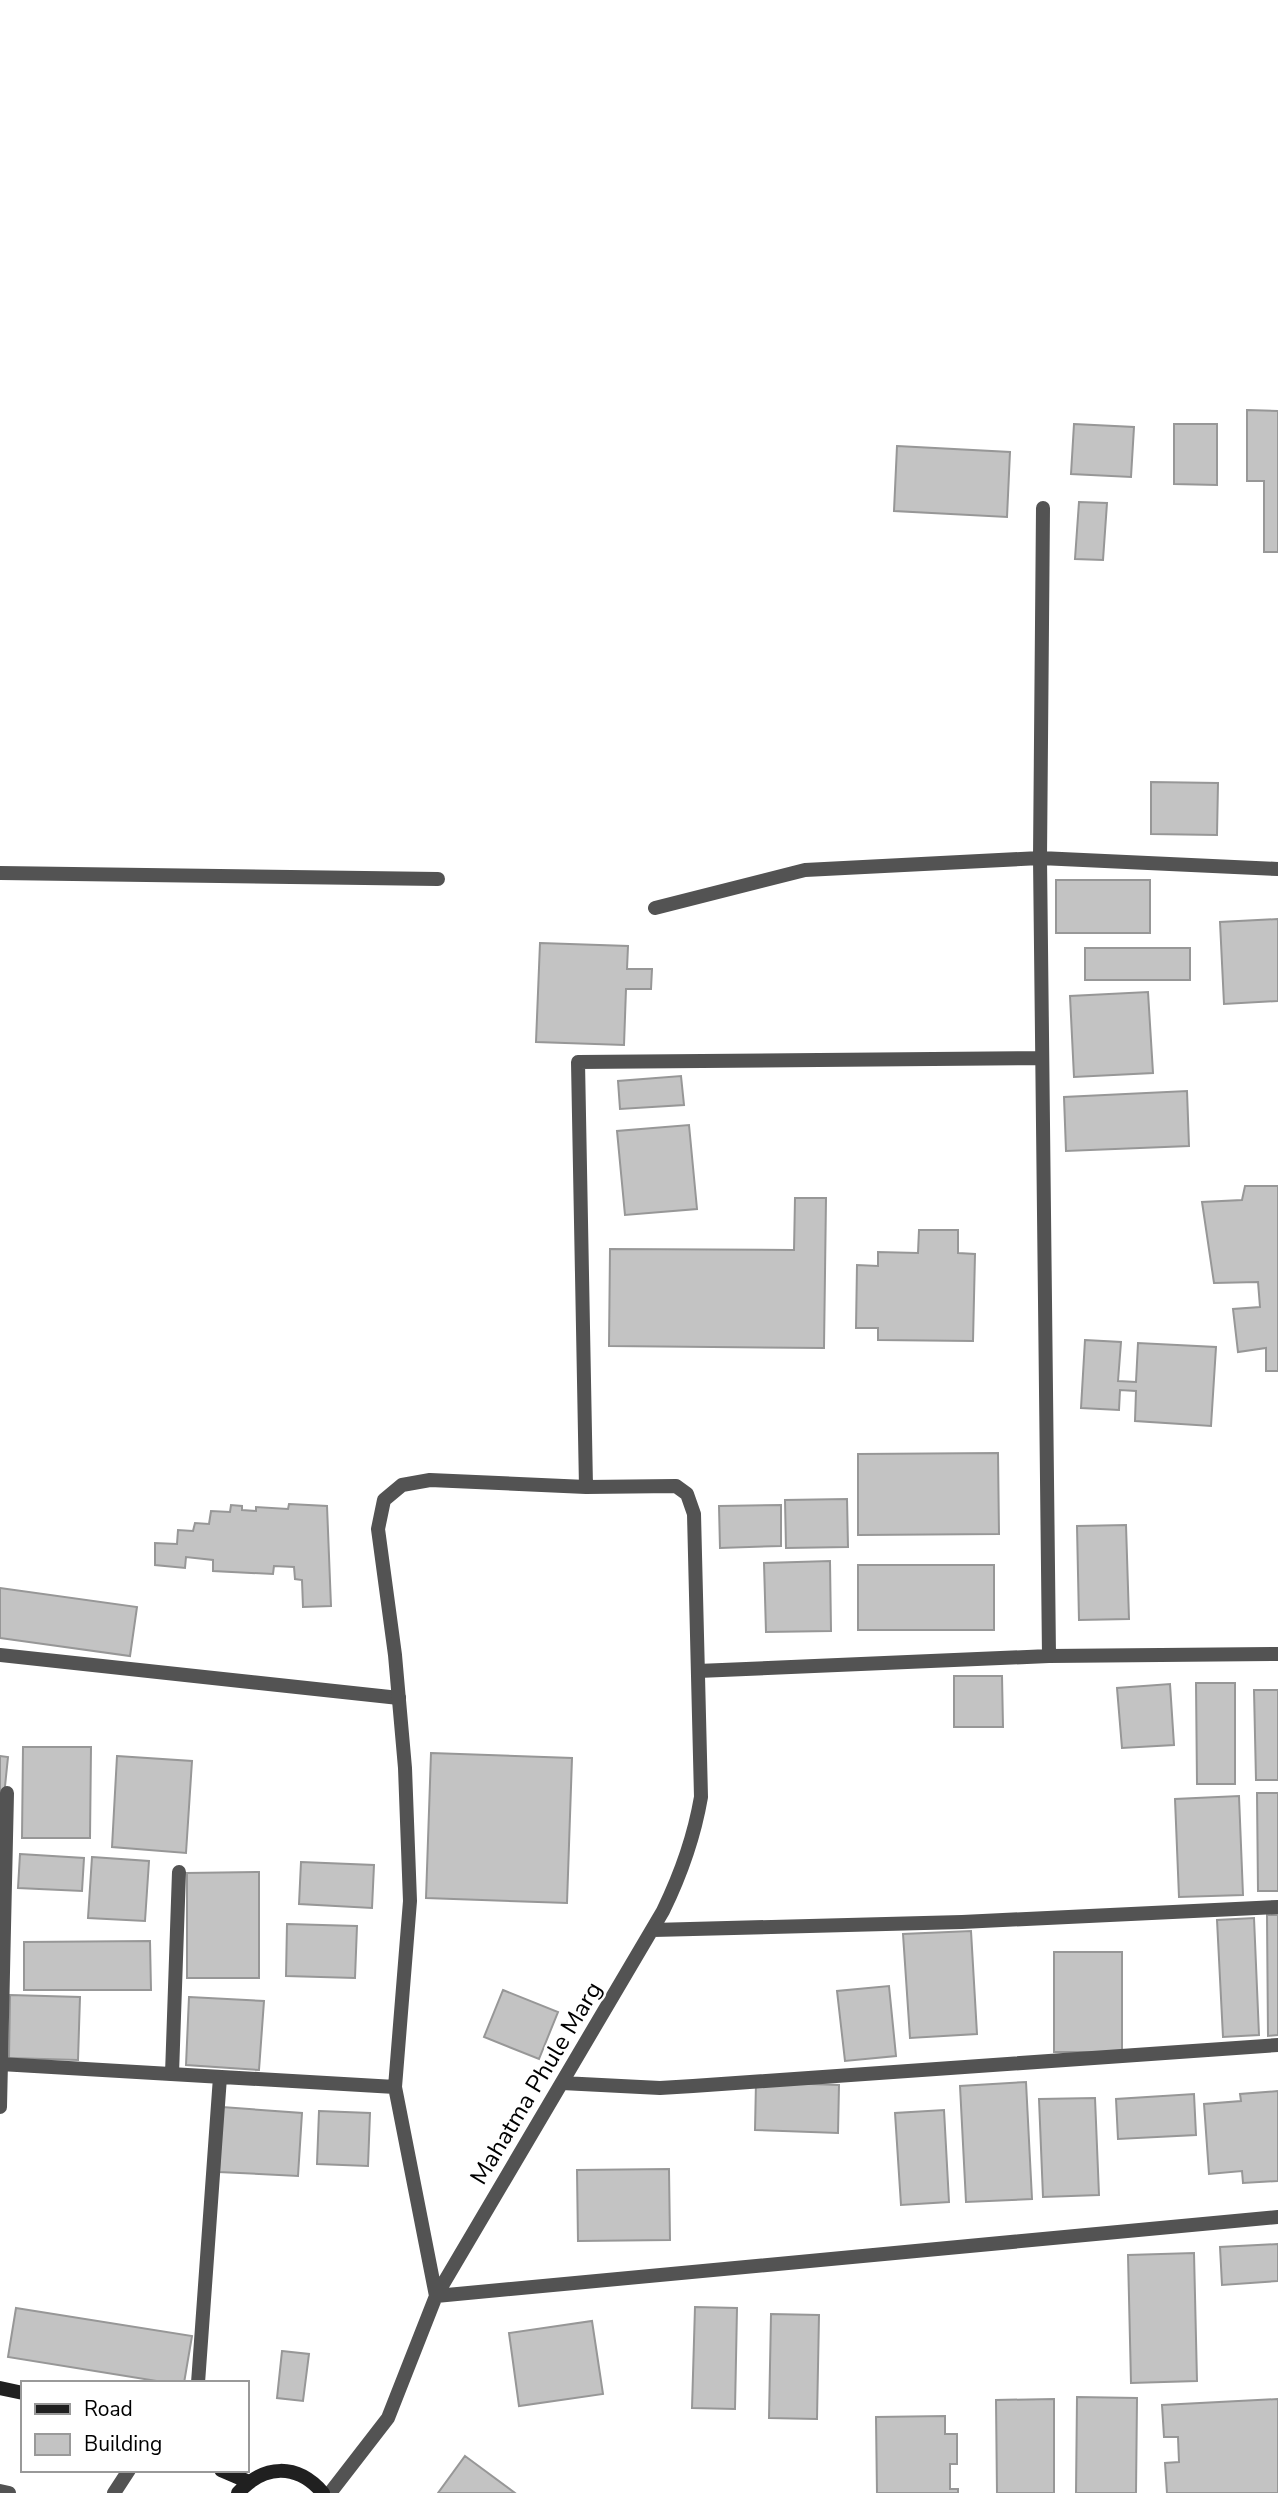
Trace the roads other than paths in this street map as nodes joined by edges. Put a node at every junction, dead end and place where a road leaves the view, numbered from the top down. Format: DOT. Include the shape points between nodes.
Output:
graph roads {
  1 [pos="1043,508"];
  2 [pos="1040,858"];
  3 [pos="1278,869"];
  4 [pos="0,873"];
  5 [pos="438,879"];
  6 [pos="655,908"];
  7 [pos="1042,1058"];
  8 [pos="586,1487"];
  9 [pos="1278,1654"];
  10 [pos="0,1655"];
  11 [pos="1049,1656"];
  12 [pos="698,1671"];
  13 [pos="399,1698"];
  14 [pos="7,1793"];
  15 [pos="179,1872"];
  16 [pos="1278,1907"];
  17 [pos="653,1930"];
  18 [pos="1278,2045"];
  19 [pos="1,2064"];
  20 [pos="172,2074"];
  21 [pos="220,2077"];
  22 [pos="562,2083"];
  23 [pos="396,2087"];
  24 [pos="0,2106"];
  25 [pos="1278,2217"];
  26 [pos="436,2296"];
  27 [pos="198,2381"];
  28 [pos="0,2388"];
  29 [pos="21,2393"];
  30 [pos="127,2472"];
  31 [pos="226,2472"];
  32 [pos="248,2482"];
  33 [pos="0,2491"];
  34 [pos="9,2493"];
  35 [pos="114,2493"];
  36 [pos="238,2493"];
  37 [pos="323,2493"];
  38 [pos="330,2493"];
  1 -- 2 [label="street"];
  2 -- 3 [label="street"];
  2 -- 6 [label="street" via="805,870"];
  2 -- 7 [label="street"];
  4 -- 5 [label="street"];
  7 -- 8 [label="street" via="578,1062"];
  7 -- 11 [label="street"];
  8 -- 12 [label="street, Mahatma Phule Marg" via="676,1486 687,1494 694,1514"];
  8 -- 13 [label="street, Mahatma Phule Marg" via="430,1480 402,1485 384,1500 378,1529"];
  9 -- 11 [label="street"];
  10 -- 13 [label="street"];
  11 -- 12 [label="street"];
  12 -- 17 [label="street, Mahatma Phule Marg" via="701,1797 681,1875"];
  13 -- 23 [label="street, Mahatma Phule Marg" via="410,1900"];
  14 -- 19 [label="street"];
  15 -- 20 [label="street"];
  16 -- 17 [label="street"];
  17 -- 22 [label="street, Mahatma Phule Marg"];
  18 -- 22 [label="street" via="660,2088"];
  19 -- 20 [label="street"];
  19 -- 24 [label="street"];
  20 -- 21 [label="street"];
  21 -- 23 [label="street"];
  21 -- 27 [label="street"];
  22 -- 26 [label="street, Mahatma Phule Marg"];
  23 -- 26 [label="street, Mahatma Phule Marg"];
  25 -- 26 [label="street"];
  26 -- 38 [label="street, Mahatma Phule Marg" via="388,2417"];
  28 -- 29 [label="street"];
  30 -- 35 [label="street"];
  31 -- 32 [label="street"];
  32 -- 36 [label="street"];
  32 -- 37 [label="street" via="263,2473 296,2472"];
  33 -- 34 [label="street"];
}
